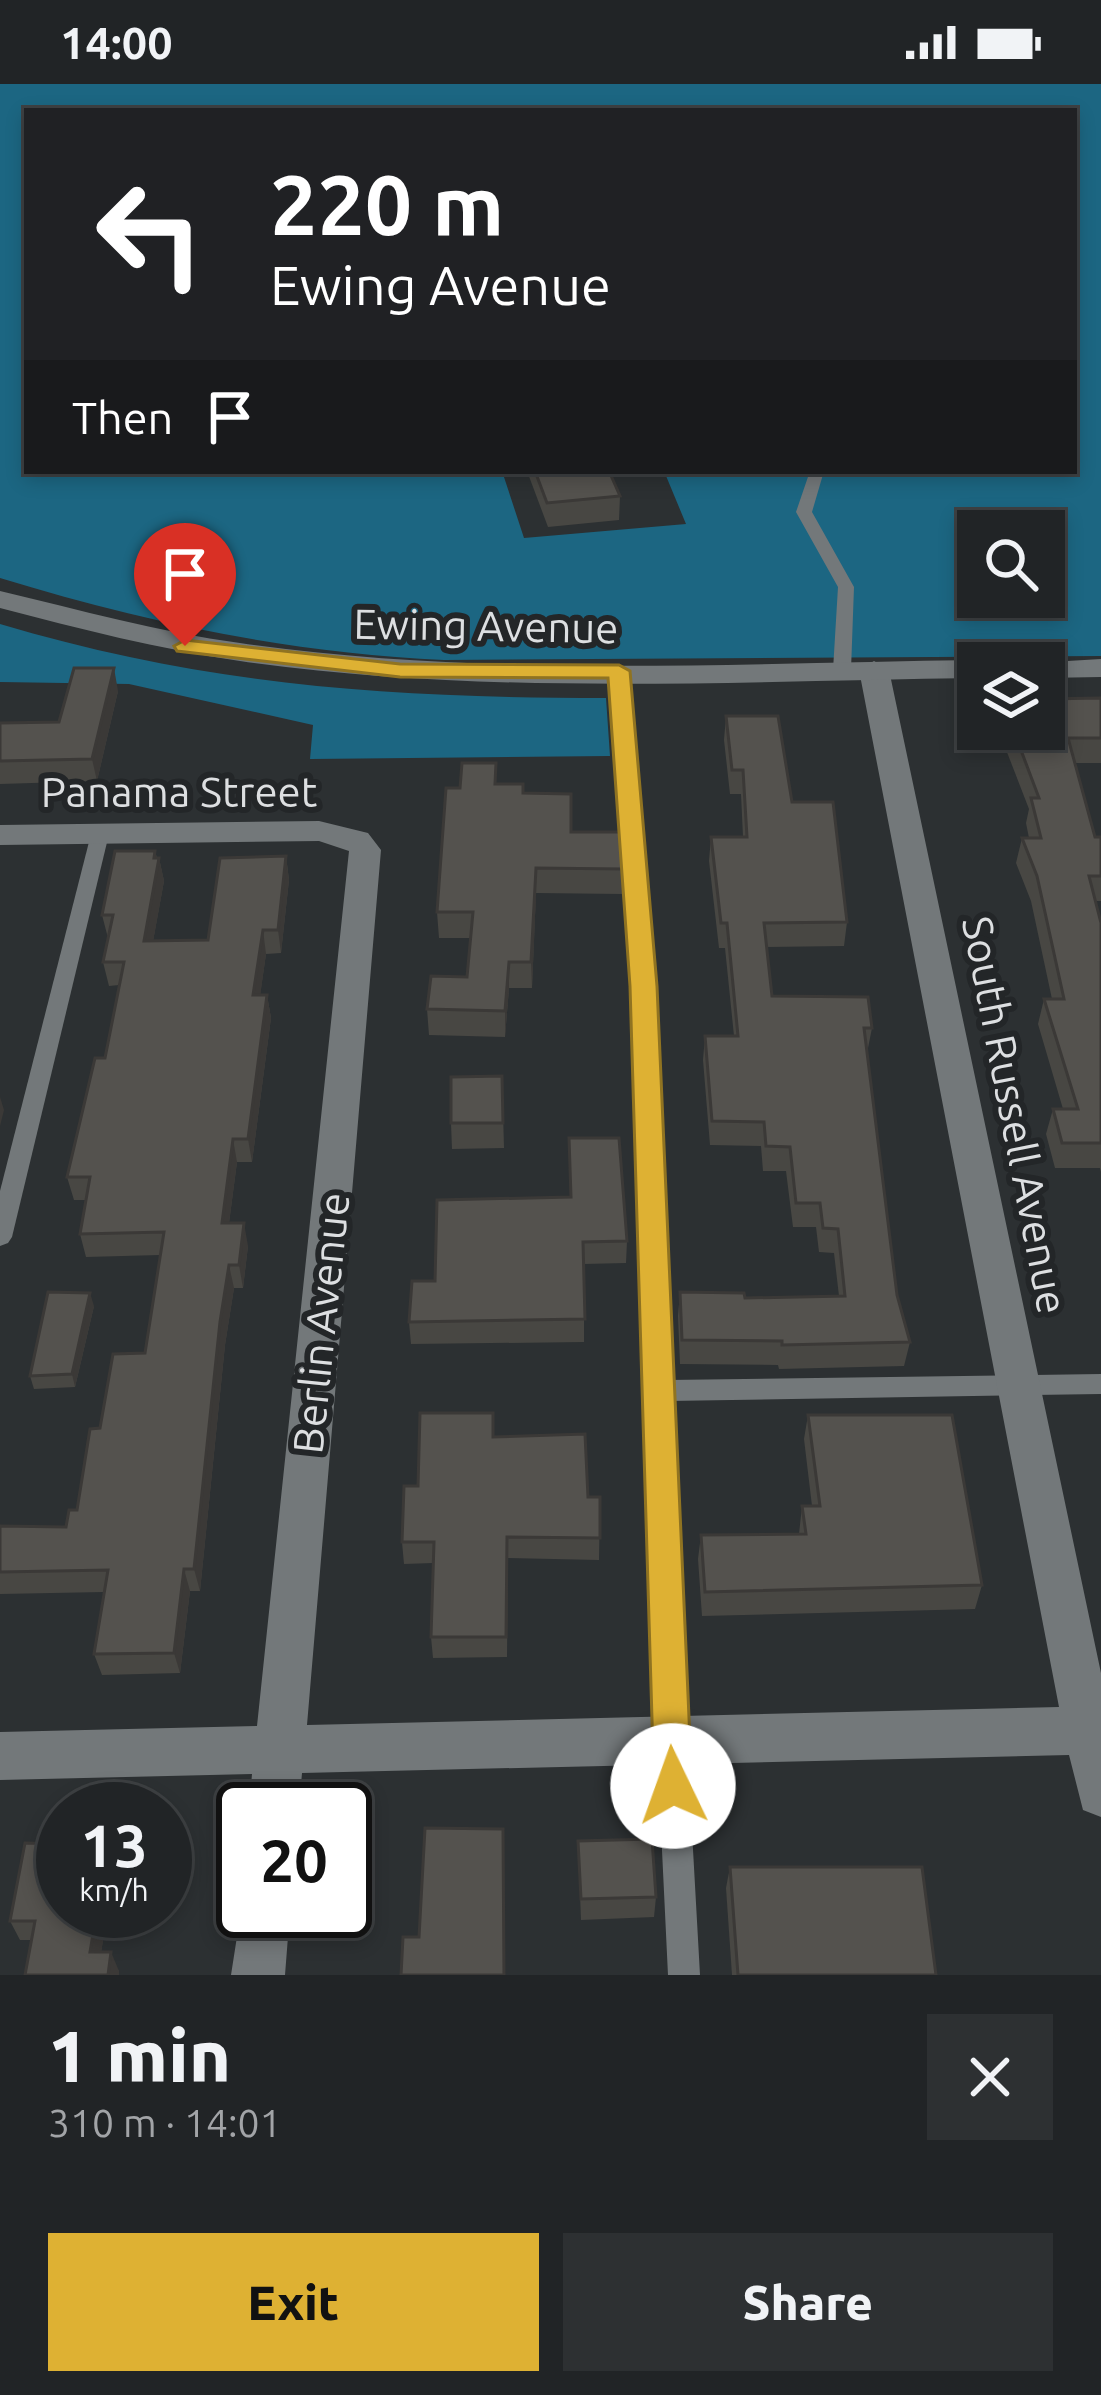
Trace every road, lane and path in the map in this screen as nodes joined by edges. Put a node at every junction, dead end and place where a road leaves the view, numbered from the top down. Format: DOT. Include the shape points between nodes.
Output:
graph roads {
  1 [pos="816,474"];
  2 [pos="0,599"];
  3 [pos="1101,668"];
  4 [pos="957,669"];
  5 [pos="1065,669"];
  6 [pos="858,670"];
  7 [pos="619,671"];
  8 [pos="100,834"];
  9 [pos="0,836"];
  10 [pos="357,840"];
  11 [pos="0,1238"];
  12 [pos="1101,1384"];
  13 [pos="1021,1385"];
  14 [pos="657,1391"];
  15 [pos="1094,1730"];
  16 [pos="670,1740"];
  17 [pos="279,1750"];
  18 [pos="0,1756"];
  19 [pos="276,1782"];
  20 [pos="1101,1792"];
  21 [pos="261,1938"];
  22 [pos="258,1975"];
  23 [pos="684,1975"];
  1 -- 6 [label="lane" via="804,512 847,587"];
  2 -- 7 [label="street, Ewing Avenue" via="185,646 316,664"];
  3 -- 5 [label="street"];
  4 -- 6 [label="street, Ewing Avenue"];
  6 -- 7 [label="street, Ewing Avenue"];
  6 -- 13 [label="street, South Russell Avenue"];
  7 -- 14 [label="lane" via="644,986"];
  8 -- 9 [label="street, Panama Street"];
  8 -- 10 [label="street, Panama Street" via="320,831"];
  8 -- 11 [label="lane"];
  10 -- 17 [label="street, Berlin Avenue" via="367,864"];
  12 -- 13 [label="lane"];
  13 -- 14 [label="lane"];
  13 -- 15 [label="street, South Russell Avenue"];
  14 -- 16 [label="lane"];
  15 -- 16 [label="street"];
  15 -- 20 [label="street, South Russell Avenue"];
  16 -- 17 [label="street"];
  16 -- 23 [label="lane"];
  17 -- 18 [label="street"];
  17 -- 19 [label="street, Berlin Avenue"];
  21 -- 22 [label="street"];
}
